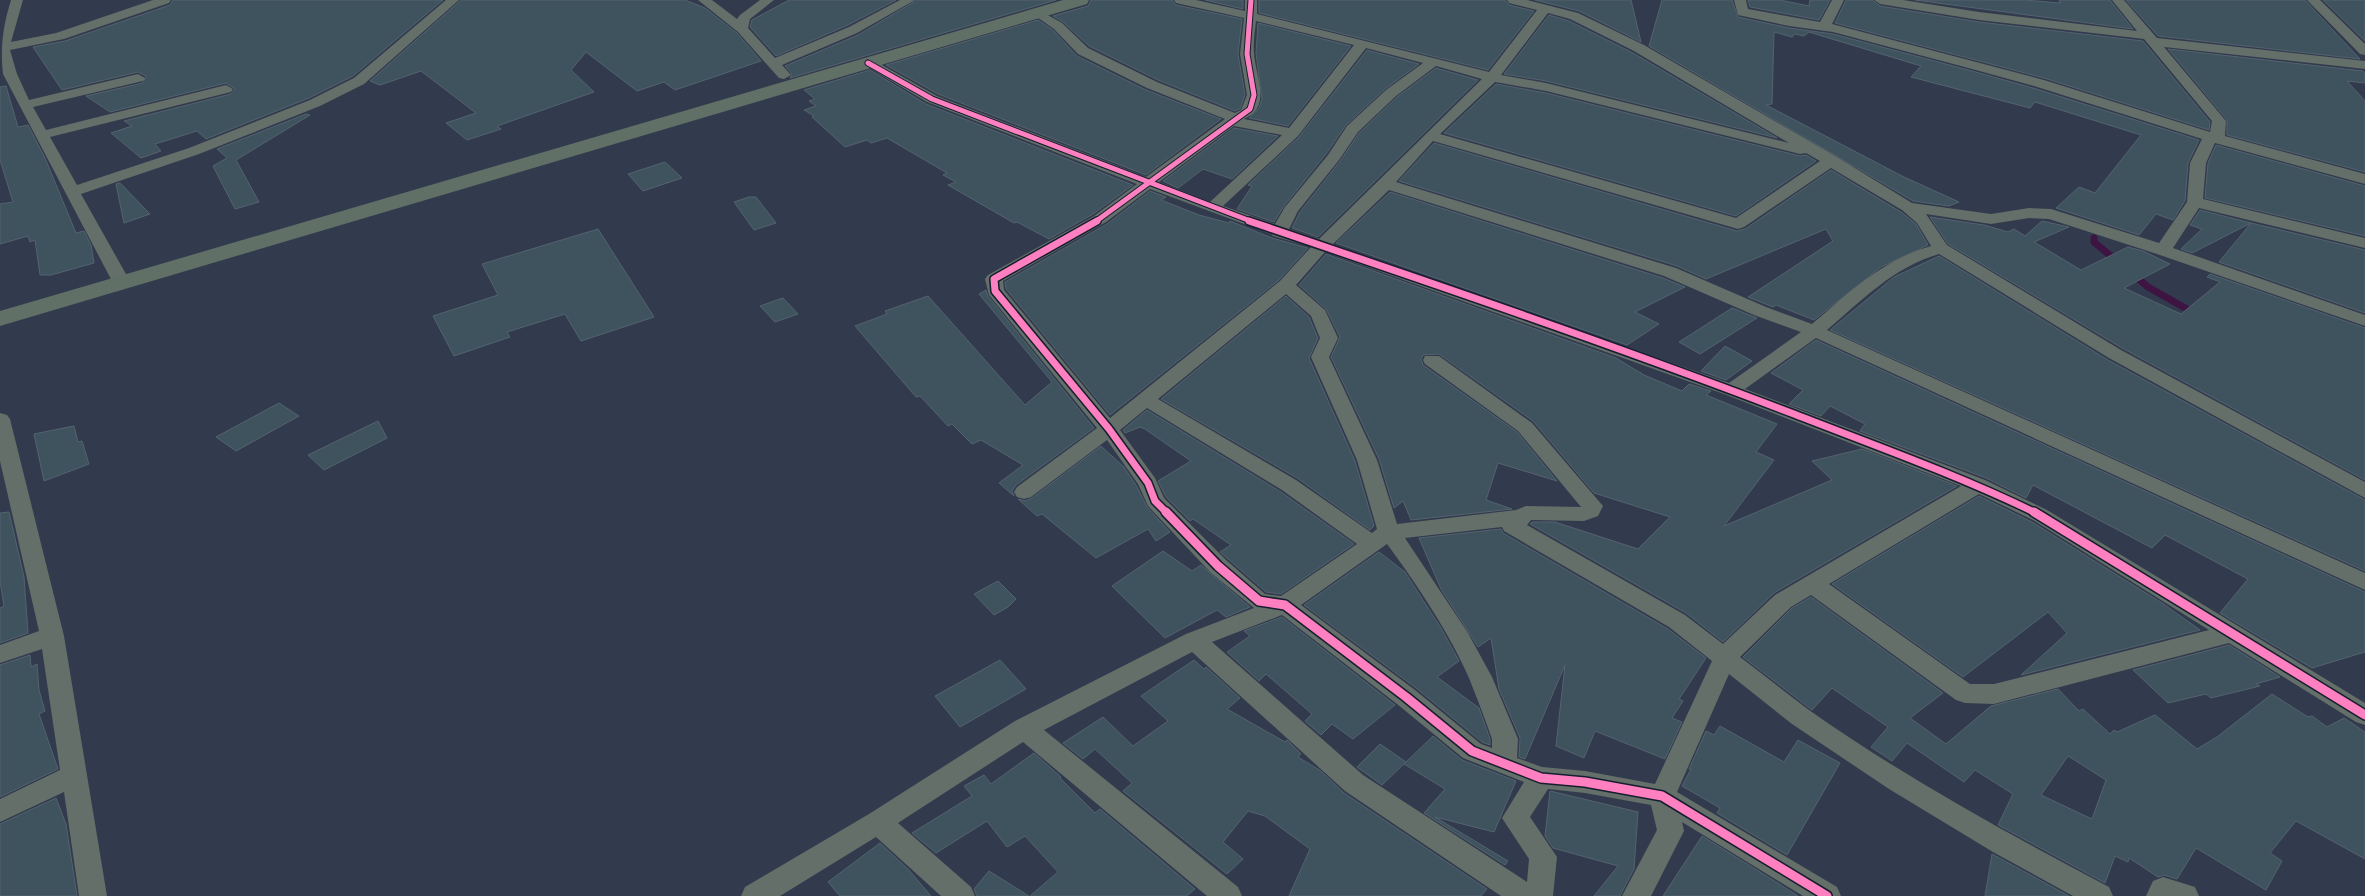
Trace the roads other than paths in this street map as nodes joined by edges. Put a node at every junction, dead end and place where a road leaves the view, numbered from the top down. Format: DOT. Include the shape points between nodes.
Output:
graph roads {
  1 [pos="17,0"];
  2 [pos="165,0"];
  3 [pos="453,0"];
  4 [pos="704,0"];
  5 [pos="768,0"];
  6 [pos="910,0"];
  7 [pos="1081,0"];
  8 [pos="1180,0"];
  9 [pos="1250,0"];
  10 [pos="1513,0"];
  11 [pos="1740,0"];
  12 [pos="1838,0"];
  13 [pos="1880,0"];
  14 [pos="2118,0"];
  15 [pos="2313,0"];
  16 [pos="1043,6"];
  17 [pos="1545,8"];
  18 [pos="1573,8"];
  19 [pos="1252,18"];
  20 [pos="1824,27"];
  21 [pos="742,29"];
  22 [pos="2152,39"];
  23 [pos="1362,44"];
  24 [pos="3,48"];
  25 [pos="2365,50"];
  26 [pos="1435,61"];
  27 [pos="868,63"];
  28 [pos="2365,65"];
  29 [pos="779,69"];
  30 [pos="1492,77"];
  31 [pos="138,78"];
  32 [pos="226,89"];
  33 [pos="25,105"];
  34 [pos="1235,118"];
  35 [pos="1293,133"];
  36 [pos="42,135"];
  37 [pos="1430,136"];
  38 [pos="2214,138"];
  39 [pos="1826,158"];
  40 [pos="2365,179"];
  41 [pos="1146,183"];
  42 [pos="1386,184"];
  43 [pos="72,192"];
  44 [pos="2196,202"];
  45 [pos="1908,207"];
  46 [pos="1212,208"];
  47 [pos="1279,233"];
  48 [pos="2365,243"];
  49 [pos="1322,245"];
  50 [pos="1941,248"];
  51 [pos="2163,250"];
  52 [pos="119,277"];
  53 [pos="1286,285"];
  54 [pos="0,305"];
  55 [pos="0,319"];
  56 [pos="2365,321"];
  57 [pos="1816,331"];
  58 [pos="1432,360"];
  59 [pos="1731,390"];
  60 [pos="1145,399"];
  61 [pos="0,418"];
  62 [pos="1109,429"];
  63 [pos="1978,485"];
  64 [pos="2365,491"];
  65 [pos="1024,492"];
  66 [pos="1521,517"];
  67 [pos="1381,538"];
  68 [pos="2365,582"];
  69 [pos="1811,583"];
  70 [pos="1285,605"];
  71 [pos="2233,633"];
  72 [pos="52,636"];
  73 [pos="1194,640"];
  74 [pos="0,654"];
  75 [pos="1726,657"];
  76 [pos="2365,715"];
  77 [pos="1024,728"];
  78 [pos="1504,765"];
  79 [pos="72,776"];
  80 [pos="1541,778"];
  81 [pos="1662,796"];
  82 [pos="0,811"];
  83 [pos="878,822"];
  84 [pos="93,896"];
  85 [pos="755,896"];
  86 [pos="961,896"];
  87 [pos="1228,896"];
  88 [pos="1524,896"];
  89 [pos="1540,896"];
  90 [pos="1636,896"];
  91 [pos="1827,896"];
  92 [pos="2099,896"];
  93 [pos="2160,896"];
  94 [pos="2185,896"];
  1 -- 24 [label="street"];
  2 -- 24 [label="street" via="59,36"];
  3 -- 43 [label="street" via="359,81 324,99 194,151"];
  4 -- 21 [label="street"];
  5 -- 21 [label="street" via="744,18"];
  6 -- 29 [label="street"];
  7 -- 16 [label="main road"];
  8 -- 19 [label="street"];
  9 -- 19 [label="street"];
  10 -- 17 [label="street"];
  11 -- 20 [label="street" via="1742,12"];
  12 -- 20 [label="street"];
  13 -- 22 [label="street"];
  14 -- 22 [label="street"];
  15 -- 25 [label="street"];
  16 -- 27 [label="main road"];
  16 -- 29 [label="main road"];
  16 -- 34 [label="street" via="1082,51 1152,85"];
  17 -- 18 [label="street"];
  17 -- 30 [label="street"];
  18 -- 39 [label="street"];
  19 -- 23 [label="street"];
  19 -- 34 [label="street" via="1247,53 1253,79 1252,106"];
  20 -- 38 [label="street" via="2039,83"];
  21 -- 29 [label="street"];
  22 -- 28 [label="street"];
  22 -- 38 [label="street" via="2219,121"];
  23 -- 26 [label="street"];
  23 -- 35 [label="street"];
  24 -- 33 [label="street" via="10,74"];
  26 -- 30 [label="street"];
  26 -- 47 [label="street" via="1391,93 1352,130 1291,210"];
  27 -- 41 [label="street" via="932,99"];
  27 -- 52 [label="main road"];
  29 -- 52 [label="main road"];
  30 -- 37 [label="street"];
  30 -- 39 [label="street" via="1546,87"];
  31 -- 33 [label="street"];
  32 -- 36 [label="street"];
  33 -- 36 [label="street"];
  34 -- 35 [label="street" via="1245,125"];
  34 -- 41 [label="street"];
  35 -- 46 [label="street"];
  36 -- 43 [label="street"];
  37 -- 39 [label="street" via="1738,224"];
  37 -- 42 [label="street"];
  38 -- 40 [label="street"];
  38 -- 44 [label="street" via="2198,163"];
  39 -- 45 [label="street"];
  41 -- 46 [label="street"];
  41 -- 62 [label="street" via="1100,219 994,279 995,291"];
  42 -- 49 [label="street"];
  42 -- 57 [label="street" via="1670,272"];
  43 -- 52 [label="street"];
  44 -- 48 [label="street"];
  44 -- 51 [label="street"];
  45 -- 50 [label="street" via="1923,220"];
  45 -- 51 [label="street" via="1991,219 2029,213 2051,214"];
  46 -- 47 [label="street"];
  47 -- 49 [label="street"];
  49 -- 53 [label="street"];
  49 -- 59 [label="street"];
  50 -- 57 [label="street" via="1917,255 1880,274"];
  50 -- 64 [label="street" via="2115,354"];
  51 -- 56 [label="street"];
  52 -- 54 [label="main road"];
  52 -- 55 [label="main road"];
  53 -- 60 [label="street"];
  53 -- 67 [label="street" via="1319,314 1329,338 1320,357 1367,460"];
  57 -- 59 [label="street"];
  57 -- 68 [label="street"];
  58 -- 66 [label="street" via="1525,427 1592,506 1591,511 1584,514 1526,513"];
  59 -- 63 [label="street"];
  60 -- 62 [label="street"];
  60 -- 67 [label="street"];
  61 -- 72 [label="street"];
  62 -- 65 [label="street"];
  62 -- 70 [label="street" via="1148,483 1155,501 1218,566 1259,601"];
  63 -- 69 [label="street"];
  63 -- 71 [label="street" via="2040,515"];
  66 -- 67 [label="street"];
  66 -- 75 [label="street" via="1512,526 1677,621"];
  67 -- 70 [label="street"];
  67 -- 78 [label="street" via="1409,558 1460,638 1480,677 1505,740"];
  69 -- 71 [label="street" via="1965,693 1994,694"];
  69 -- 75 [label="street" via="1783,601"];
  70 -- 73 [label="street"];
  70 -- 78 [label="street" via="1472,751"];
  71 -- 76 [label="street"];
  72 -- 74 [label="street"];
  72 -- 79 [label="street"];
  73 -- 77 [label="street"];
  73 -- 88 [label="street" via="1354,783"];
  75 -- 81 [label="street"];
  75 -- 92 [label="street" via="1801,717 1898,781 2003,844"];
  77 -- 83 [label="street"];
  77 -- 87 [label="street"];
  78 -- 80 [label="street"];
  79 -- 82 [label="street"];
  79 -- 84 [label="street"];
  80 -- 81 [label="street" via="1585,782"];
  80 -- 89 [label="street" via="1515,818 1543,857"];
  81 -- 90 [label="street" via="1671,830"];
  81 -- 91 [label="street"];
  83 -- 85 [label="street"];
  83 -- 86 [label="street"];
  93 -- 94 [label="street" via="2163,890"];
}
